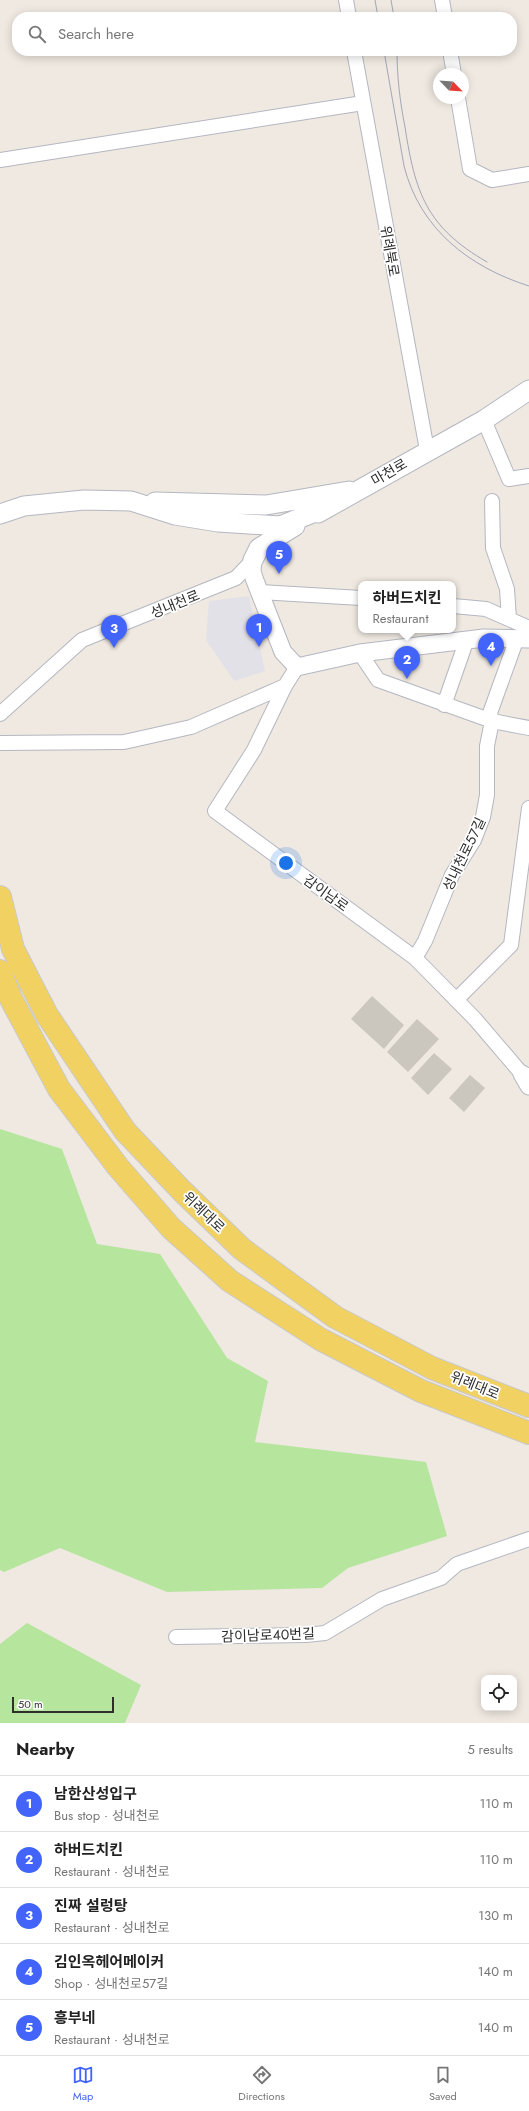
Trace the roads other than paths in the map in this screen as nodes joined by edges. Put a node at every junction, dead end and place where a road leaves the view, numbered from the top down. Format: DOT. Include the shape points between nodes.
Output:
graph roads {
  1 [pos="346,0"];
  2 [pos="442,0"];
  3 [pos="348,12"];
  4 [pos="444,12"];
  5 [pos="355,56"];
  6 [pos="451,56"];
  7 [pos="453,68"];
  8 [pos="363,103"];
  9 [pos="459,104"];
  10 [pos="0,160"];
  11 [pos="529,174"];
  12 [pos="529,390"];
  13 [pos="484,420"];
  14 [pos="427,450"];
  15 [pos="529,476"];
  16 [pos="357,491"];
  17 [pos="131,501"];
  18 [pos="492,501"];
  19 [pos="328,507"];
  20 [pos="0,514"];
  21 [pos="253,560"];
  22 [pos="260,592"];
  23 [pos="358,598"];
  24 [pos="456,606"];
  25 [pos="509,619"];
  26 [pos="525,635"];
  27 [pos="466,642"];
  28 [pos="360,653"];
  29 [pos="297,667"];
  30 [pos="285,686"];
  31 [pos="444,705"];
  32 [pos="0,714"];
  33 [pos="492,721"];
  34 [pos="529,728"];
  35 [pos="0,743"];
  36 [pos="529,808"];
  37 [pos="0,896"];
  38 [pos="415,958"];
  39 [pos="0,971"];
  40 [pos="456,1000"];
  41 [pos="527,1078"];
  42 [pos="529,1406"];
  43 [pos="529,1433"];
  44 [pos="529,1539"];
  45 [pos="176,1637"];
  1 -- 3 [label="street"];
  2 -- 4 [label="street"];
  5 -- 8 [label="street, 위례북로"];
  6 -- 7 [label="street"];
  8 -- 10 [label="street"];
  8 -- 14 [label="street, 위례북로"];
  9 -- 11 [label="street" via="470,169 492,180"];
  12 -- 13 [label="main road, 마천로"];
  13 -- 14 [label="main road, 마천로"];
  13 -- 15 [label="street" via="509,479"];
  14 -- 16 [label="main road, 마천로"];
  16 -- 17 [label="main road" via="324,494 266,505"];
  16 -- 19 [label="main road, 마천로"];
  17 -- 19 [label="main road" via="174,515 218,522 280,526"];
  17 -- 20 [label="main road" via="84,500 31,505"];
  18 -- 25 [label="street" via="493,548 507,589"];
  19 -- 21 [label="main road, 마천로" via="259,548"];
  21 -- 22 [label="street" via="252,570"];
  21 -- 32 [label="street, 성내천로" via="236,578 82,640"];
  22 -- 23 [label="street"];
  22 -- 29 [label="street" via="283,652"];
  24 -- 25 [label="street" via="486,609"];
  25 -- 26 [label="street"];
  26 -- 27 [label="street"];
  26 -- 33 [label="street, 성내천로57길" via="490,713"];
  27 -- 28 [label="street"];
  27 -- 31 [label="street"];
  28 -- 29 [label="street"];
  28 -- 31 [label="street" via="378,680"];
  29 -- 30 [label="street"];
  30 -- 35 [label="street" via="191,727 124,742"];
  30 -- 38 [label="street, 감이남로" via="254,750 215,811"];
  31 -- 33 [label="street"];
  33 -- 34 [label="street"];
  33 -- 38 [label="street, 성내천로57길" via="487,746 487,795 483,817 474,840 452,875 425,941"];
  36 -- 40 [label="street" via="511,944"];
  37 -- 42 [label="main road, 위례대로" via="13,949 47,1015 125,1131 242,1249 335,1318 432,1368"];
  38 -- 40 [label="street, 감이남로"];
  39 -- 43 [label="main road, 위례대로" via="11,999 59,1089 118,1167 171,1228 230,1281 320,1339 414,1387"];
  40 -- 41 [label="street, 감이남로"];
  44 -- 45 [label="street, 감이남로40번길" via="457,1564 441,1578 382,1599 325,1633"];
}
